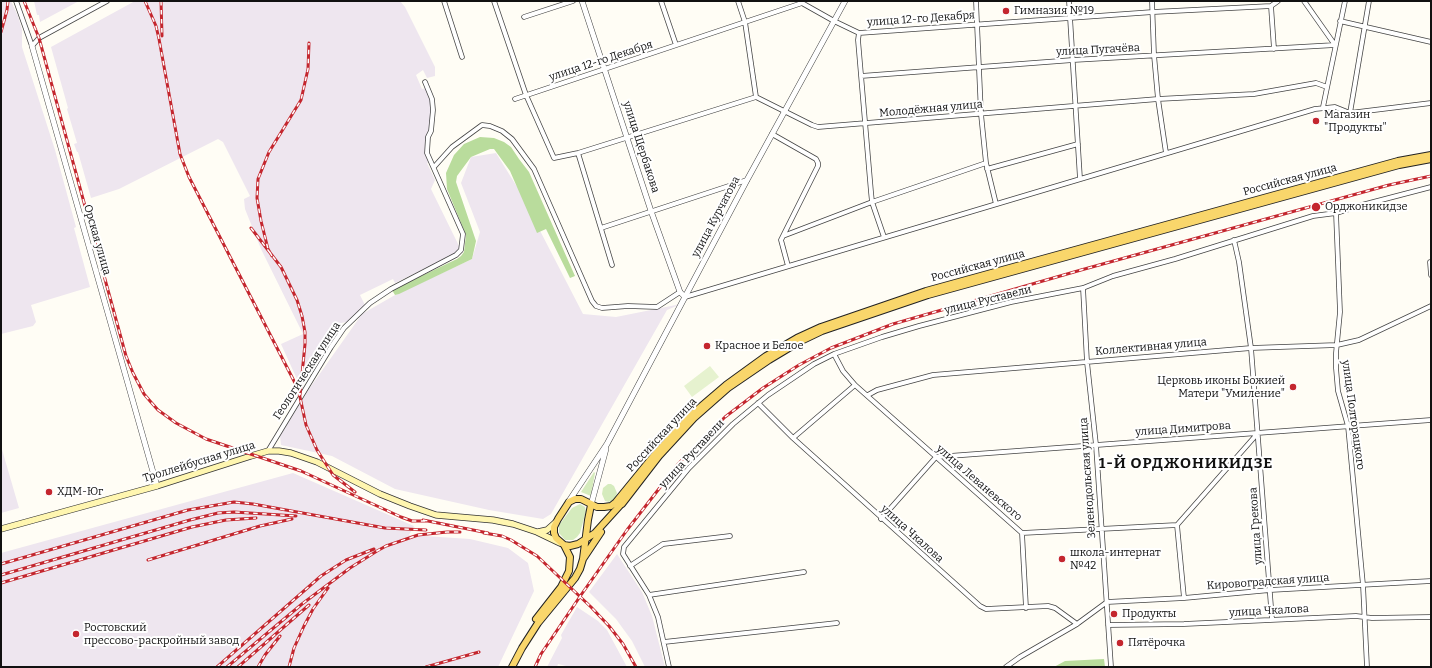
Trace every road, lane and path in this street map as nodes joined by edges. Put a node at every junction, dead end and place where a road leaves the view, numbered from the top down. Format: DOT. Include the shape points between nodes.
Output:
graph roads {
  1 [pos="16,1"];
  2 [pos="107,1"];
  3 [pos="444,1"];
  4 [pos="494,1"];
  5 [pos="574,1"];
  6 [pos="582,1"];
  7 [pos="661,1"];
  8 [pos="738,1"];
  9 [pos="844,1"];
  10 [pos="976,1"];
  11 [pos="1069,1"];
  12 [pos="1152,1"];
  13 [pos="1278,1"];
  14 [pos="1304,1"];
  15 [pos="1345,1"];
  16 [pos="1369,1"];
  17 [pos="802,2"];
  18 [pos="1271,6"];
  19 [pos="1153,12"];
  20 [pos="524,17"];
  21 [pos="1070,19"];
  22 [pos="834,21"];
  23 [pos="1340,21"];
  24 [pos="744,22"];
  25 [pos="977,24"];
  26 [pos="1364,26"];
  27 [pos="860,33"];
  28 [pos="1431,42"];
  29 [pos="676,45"];
  30 [pos="1335,45"];
  31 [pos="32,46"];
  32 [pos="1274,49"];
  33 [pos="1154,55"];
  34 [pos="462,57"];
  35 [pos="1073,60"];
  36 [pos="979,66"];
  37 [pos="604,69"];
  38 [pos="861,76"];
  39 [pos="425,82"];
  40 [pos="1327,87"];
  41 [pos="526,95"];
  42 [pos="756,96"];
  43 [pos="1158,99"];
  44 [pos="515,100"];
  45 [pos="1431,103"];
  46 [pos="1075,106"];
  47 [pos="1323,107"];
  48 [pos="784,111"];
  49 [pos="1350,113"];
  50 [pos="981,114"];
  51 [pos="865,124"];
  52 [pos="772,134"];
  53 [pos="627,137"];
  54 [pos="1078,144"];
  55 [pos="578,153"];
  56 [pos="1166,153"];
  57 [pos="1431,155"];
  58 [pos="1431,159"];
  59 [pos="986,163"];
  60 [pos="434,167"];
  61 [pos="987,169"];
  62 [pos="1080,179"];
  63 [pos="747,180"];
  64 [pos="1431,187"];
  65 [pos="872,202"];
  66 [pos="996,204"];
  67 [pos="651,211"];
  68 [pos="1336,213"];
  69 [pos="601,228"];
  70 [pos="783,236"];
  71 [pos="884,237"];
  72 [pos="1234,240"];
  73 [pos="1430,262"];
  74 [pos="612,265"];
  75 [pos="788,266"];
  76 [pos="1431,275"];
  77 [pos="1083,288"];
  78 [pos="680,292"];
  79 [pos="685,297"];
  80 [pos="1431,306"];
  81 [pos="1337,345"];
  82 [pos="1251,348"];
  83 [pos="834,354"];
  84 [pos="1087,362"];
  85 [pos="855,385"];
  86 [pos="868,395"];
  87 [pos="758,403"];
  88 [pos="1431,420"];
  89 [pos="1348,426"];
  90 [pos="1258,433"];
  91 [pos="793,438"];
  92 [pos="607,444"];
  93 [pos="1096,445"];
  94 [pos="268,451"];
  95 [pos="936,457"];
  96 [pos="157,486"];
  97 [pos="624,501"];
  98 [pos="569,502"];
  99 [pos="591,505"];
  100 [pos="882,519"];
  101 [pos="557,521"];
  102 [pos="1177,525"];
  103 [pos="1,529"];
  104 [pos="1101,529"];
  105 [pos="537,532"];
  106 [pos="1022,533"];
  107 [pos="730,536"];
  108 [pos="585,539"];
  109 [pos="563,544"];
  110 [pos="583,559"];
  111 [pos="630,566"];
  112 [pos="804,572"];
  113 [pos="1431,581"];
  114 [pos="1363,585"];
  115 [pos="563,589"];
  116 [pos="1270,590"];
  117 [pos="649,595"];
  118 [pos="1184,598"];
  119 [pos="1107,602"];
  120 [pos="1026,608"];
  121 [pos="1364,616"];
  122 [pos="1431,617"];
  123 [pos="1272,620"];
  124 [pos="837,624"];
  125 [pos="1077,624"];
  126 [pos="1108,625"];
  127 [pos="664,642"];
  128 [pos="508,667"];
  129 [pos="512,667"];
  130 [pos="669,667"];
  131 [pos="1006,667"];
  132 [pos="1111,667"];
  133 [pos="1367,667"];
  1 -- 31 [label="street, Орская улица"];
  2 -- 31 [label="street" via="39,38"];
  3 -- 34 [label="street"];
  4 -- 41 [label="street"];
  5 -- 20 [label="street"];
  6 -- 37 [label="street, улица Щербакова"];
  7 -- 29 [label="street"];
  8 -- 24 [label="street"];
  9 -- 22 [label="street, улица Курчатова"];
  10 -- 25 [label="street"];
  11 -- 21 [label="street"];
  12 -- 19 [label="street"];
  13 -- 18 [label="street"];
  14 -- 30 [label="street"];
  15 -- 23 [label="street"];
  16 -- 26 [label="street"];
  17 -- 22 [label="street, улица 12-го Декабря"];
  17 -- 24 [label="street, улица 12-го Декабря" via="789,9"];
  18 -- 19 [label="street, улица 12-го Декабря"];
  18 -- 32 [label="street"];
  19 -- 21 [label="street, улица 12-го Декабря"];
  19 -- 33 [label="street"];
  21 -- 25 [label="street, улица 12-го Декабря"];
  21 -- 35 [label="street"];
  22 -- 27 [label="street, улица 12-го Декабря"];
  22 -- 48 [label="street, улица Курчатова"];
  23 -- 26 [label="street"];
  23 -- 30 [label="street"];
  24 -- 29 [label="street, улица 12-го Декабря"];
  24 -- 42 [label="street"];
  25 -- 27 [label="street, улица 12-го Декабря"];
  25 -- 36 [label="street"];
  26 -- 28 [label="street"];
  26 -- 49 [label="street"];
  27 -- 38 [label="street" via="858,40"];
  29 -- 37 [label="street, улица 12-го Декабря"];
  30 -- 32 [label="street, улица Пугачёва"];
  30 -- 40 [label="street"];
  31 -- 96 [label="street, Орская улица"];
  32 -- 33 [label="street, улица Пугачёва"];
  33 -- 35 [label="street, улица Пугачёва"];
  33 -- 43 [label="street"];
  35 -- 36 [label="street, улица Пугачёва"];
  35 -- 46 [label="street"];
  36 -- 38 [label="street, улица Пугачёва"];
  36 -- 50 [label="street"];
  37 -- 41 [label="street, улица 12-го Декабря"];
  37 -- 53 [label="street, улица Щербакова"];
  38 -- 51 [label="street"];
  39 -- 60 [label="street, Геологическая улица" via="432,99 433,110 427,153"];
  40 -- 43 [label="street, Молодёжная улица" via="1316,84 1254,94"];
  40 -- 47 [label="street"];
  41 -- 44 [label="street, улица 12-го Декабря"];
  41 -- 55 [label="street" via="552,156 557,158"];
  42 -- 48 [label="street, Молодёжная улица"];
  42 -- 53 [label="street"];
  43 -- 46 [label="street, Молодёжная улица"];
  43 -- 56 [label="street"];
  45 -- 49 [label="street"];
  46 -- 50 [label="street, Молодёжная улица"];
  46 -- 54 [label="street"];
  47 -- 49 [label="street" via="1335,107"];
  47 -- 56 [label="street"];
  48 -- 51 [label="street, Молодёжная улица" via="818,127"];
  48 -- 52 [label="street, улица Курчатова"];
  50 -- 51 [label="street, Молодёжная улица"];
  50 -- 59 [label="street"];
  51 -- 65 [label="street"];
  52 -- 63 [label="street, улица Курчатова"];
  52 -- 70 [label="street" via="818,163"];
  53 -- 55 [label="street"];
  53 -- 67 [label="street, улица Щербакова"];
  54 -- 61 [label="street"];
  54 -- 62 [label="street"];
  55 -- 69 [label="street"];
  56 -- 62 [label="street"];
  57 -- 99 [label="main road, Российская улица" via="1398,161 926,291 820,327 766,356 726,385 686,420 611,506 604,508"];
  58 -- 97 [label="main road, Российская улица" via="1398,165 928,295 822,331 768,360 728,388 694,418"];
  59 -- 61 [label="street"];
  59 -- 65 [label="street"];
  60 -- 78 [label="street" via="452,147 482,125 496,128 512,139 534,170 596,306 657,307"];
  60 -- 94 [label="street, Геологическая улица" via="463,234 461,250 386,292 370,303 344,328"];
  61 -- 66 [label="street"];
  62 -- 66 [label="street"];
  63 -- 67 [label="street"];
  63 -- 79 [label="street, улица Курчатова"];
  64 -- 68 [label="street, улица Руставели"];
  65 -- 70 [label="street"];
  65 -- 71 [label="street"];
  66 -- 71 [label="street"];
  67 -- 69 [label="street"];
  67 -- 78 [label="street, улица Щербакова"];
  68 -- 72 [label="street, улица Руставели" via="1314,216"];
  68 -- 81 [label="street, улица Полторацкого" via="1340,312"];
  69 -- 74 [label="street"];
  70 -- 75 [label="street" via="781,242"];
  71 -- 75 [label="street"];
  72 -- 77 [label="street, улица Руставели" via="1113,276"];
  72 -- 82 [label="street, улица Грекова"];
  73 -- 76 [label="street"];
  75 -- 79 [label="street"];
  77 -- 83 [label="street, улица Руставели" via="1011,302 919,326"];
  77 -- 84 [label="street, Зеленодольская улица"];
  78 -- 79 [label="street, улица Щербакова"];
  79 -- 92 [label="street, улица Курчатова"];
  80 -- 81 [label="street, Коллективная улица" via="1359,340"];
  81 -- 82 [label="street, Коллективная улица"];
  81 -- 89 [label="street, улица Полторацкого" via="1338,391"];
  82 -- 84 [label="street, Коллективная улица"];
  82 -- 90 [label="street, улица Грекова"];
  83 -- 85 [label="street, улица Леваневского" via="843,371"];
  83 -- 87 [label="street, улица Руставели" via="814,364"];
  84 -- 86 [label="street, Коллективная улица" via="933,375 877,390"];
  84 -- 93 [label="street, Зеленодольская улица"];
  85 -- 86 [label="street, улица Леваневского"];
  85 -- 91 [label="street"];
  86 -- 95 [label="street, улица Леваневского"];
  87 -- 91 [label="street, улица Чкалова"];
  87 -- 111 [label="street, улица Руставели" via="689,468 624,547 623,554"];
  88 -- 89 [label="street, улица Димитрова"];
  89 -- 90 [label="street, улица Димитрова"];
  89 -- 114 [label="street, улица Полторацкого"];
  90 -- 93 [label="street, улица Димитрова"];
  90 -- 102 [label="street"];
  90 -- 116 [label="street, улица Грекова"];
  91 -- 100 [label="street, улица Чкалова"];
  92 -- 98 [label="street, улица Курчатова"];
  92 -- 99 [label="street, улица Курчатова"];
  93 -- 95 [label="street, улица Димитрова"];
  93 -- 104 [label="street, Зеленодольская улица"];
  94 -- 96 [label="main road, Троллейбусная улица"];
  94 -- 105 [label="main road, Троллейбусная улица" via="302,456 380,494 436,514 499,521"];
  95 -- 100 [label="street"];
  95 -- 106 [label="street, улица Леваневского"];
  96 -- 103 [label="main road, Троллейбусная улица"];
  97 -- 108 [label="main road" via="595,533"];
  97 -- 110 [label="main road"];
  98 -- 99 [label="main road" via="581,499"];
  98 -- 101 [label="main road"];
  99 -- 108 [label="main road"];
  100 -- 120 [label="street, улица Чкалова" via="980,606 986,609"];
  101 -- 105 [label="main road" via="546,530"];
  101 -- 109 [label="main road" via="554,533"];
  102 -- 104 [label="street, улица Леваневского"];
  102 -- 118 [label="street"];
  104 -- 106 [label="street, улица Леваневского"];
  104 -- 119 [label="street, Зеленодольская улица"];
  105 -- 109 [label="main road, Троллейбусная улица"];
  106 -- 120 [label="street"];
  107 -- 111 [label="street" via="663,544"];
  108 -- 109 [label="main road" via="570,546"];
  108 -- 110 [label="main road"];
  109 -- 115 [label="main road" via="570,557 569,571"];
  110 -- 115 [label="main road" via="575,578"];
  111 -- 117 [label="street"];
  112 -- 117 [label="street"];
  113 -- 114 [label="street, Кировоградская улица"];
  114 -- 116 [label="street, Кировоградская улица"];
  114 -- 121 [label="street, улица Полторацкого"];
  115 -- 128 [label="main road" via="535,621"];
  115 -- 129 [label="main road" via="538,623"];
  116 -- 118 [label="street, Кировоградская улица"];
  116 -- 123 [label="street, улица Грекова"];
  117 -- 127 [label="street"];
  118 -- 119 [label="street, Кировоградская улица"];
  119 -- 125 [label="street"];
  119 -- 126 [label="street, Зеленодольская улица"];
  120 -- 125 [label="street, улица Чкалова" via="1055,608"];
  121 -- 122 [label="street, улица Чкалова"];
  121 -- 123 [label="street, улица Чкалова"];
  121 -- 133 [label="street, улица Полторацкого"];
  123 -- 126 [label="street, улица Чкалова"];
  124 -- 127 [label="street"];
  125 -- 131 [label="street"];
  126 -- 132 [label="street, Зеленодольская улица"];
  127 -- 130 [label="street"];
}
